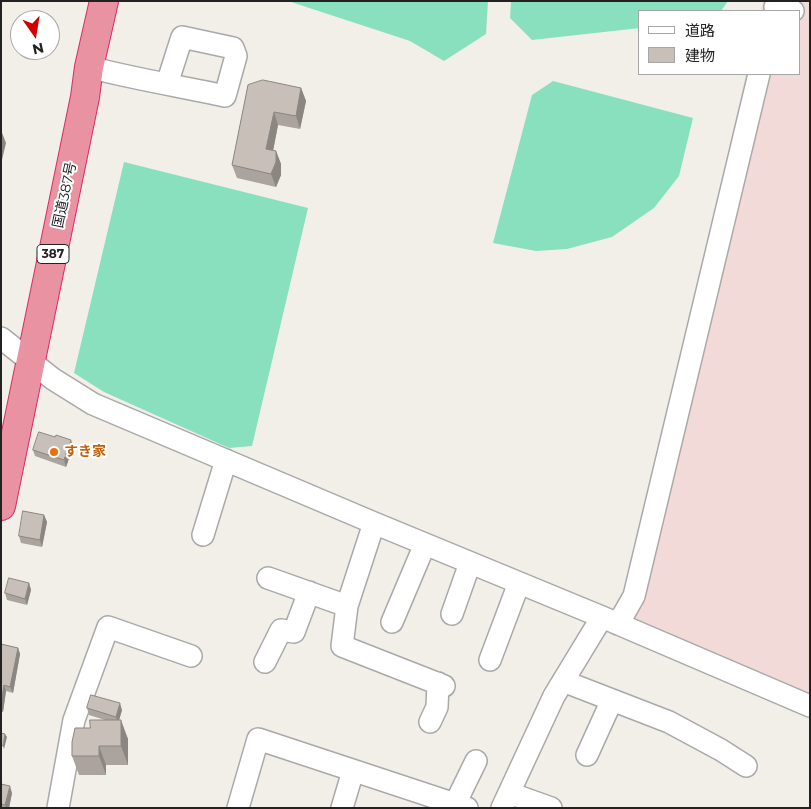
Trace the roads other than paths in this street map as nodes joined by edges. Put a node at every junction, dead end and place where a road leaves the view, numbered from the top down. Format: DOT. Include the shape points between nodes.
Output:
graph roads {
  1 [pos="104,1"];
  2 [pos="89,67"];
  3 [pos="759,75"];
  4 [pos="168,84"];
  5 [pos="1,338"];
  6 [pos="30,361"];
  7 [pos="226,460"];
  8 [pos="1,506"];
  9 [pos="374,523"];
  10 [pos="203,535"];
  11 [pos="425,544"];
  12 [pos="470,563"];
  13 [pos="268,578"];
  14 [pos="519,583"];
  15 [pos="309,592"];
  16 [pos="347,606"];
  17 [pos="452,614"];
  18 [pos="610,621"];
  19 [pos="392,622"];
  20 [pos="192,656"];
  21 [pos="490,660"];
  22 [pos="265,662"];
  23 [pos="563,681"];
  24 [pos="612,700"];
  25 [pos="810,706"];
  26 [pos="430,722"];
  27 [pos="587,755"];
  28 [pos="476,761"];
  29 [pos="746,766"];
  30 [pos="353,771"];
  31 [pos="505,800"];
  32 [pos="461,806"];
  33 [pos="58,808"];
  34 [pos="238,808"];
  35 [pos="342,808"];
  36 [pos="551,808"];
  1 -- 2 [label="highway, 国道387号 / 387"];
  2 -- 4 [label="street"];
  2 -- 6 [label="highway, 国道387号 / 387"];
  3 -- 18 [label="street" via="634,596"];
  5 -- 6 [label="street"];
  6 -- 7 [label="street" via="93,404"];
  6 -- 8 [label="highway, 国道387号 / 387"];
  7 -- 9 [label="street"];
  7 -- 10 [label="street"];
  9 -- 11 [label="street"];
  9 -- 16 [label="street"];
  11 -- 12 [label="street"];
  11 -- 19 [label="street"];
  12 -- 14 [label="street"];
  12 -- 17 [label="street"];
  13 -- 15 [label="street"];
  14 -- 18 [label="street"];
  14 -- 21 [label="street"];
  15 -- 16 [label="street"];
  15 -- 22 [label="street" via="294,632 280,630"];
  16 -- 26 [label="street" via="342,646 441,685"];
  18 -- 23 [label="street"];
  18 -- 25 [label="street"];
  20 -- 33 [label="street" via="108,627 74,720"];
  23 -- 24 [label="street"];
  23 -- 31 [label="street"];
  24 -- 27 [label="street"];
  24 -- 29 [label="street" via="669,722"];
  28 -- 32 [label="street"];
  30 -- 32 [label="street"];
  30 -- 34 [label="street" via="258,740"];
  30 -- 35 [label="street"];
  31 -- 36 [label="street"];
}
